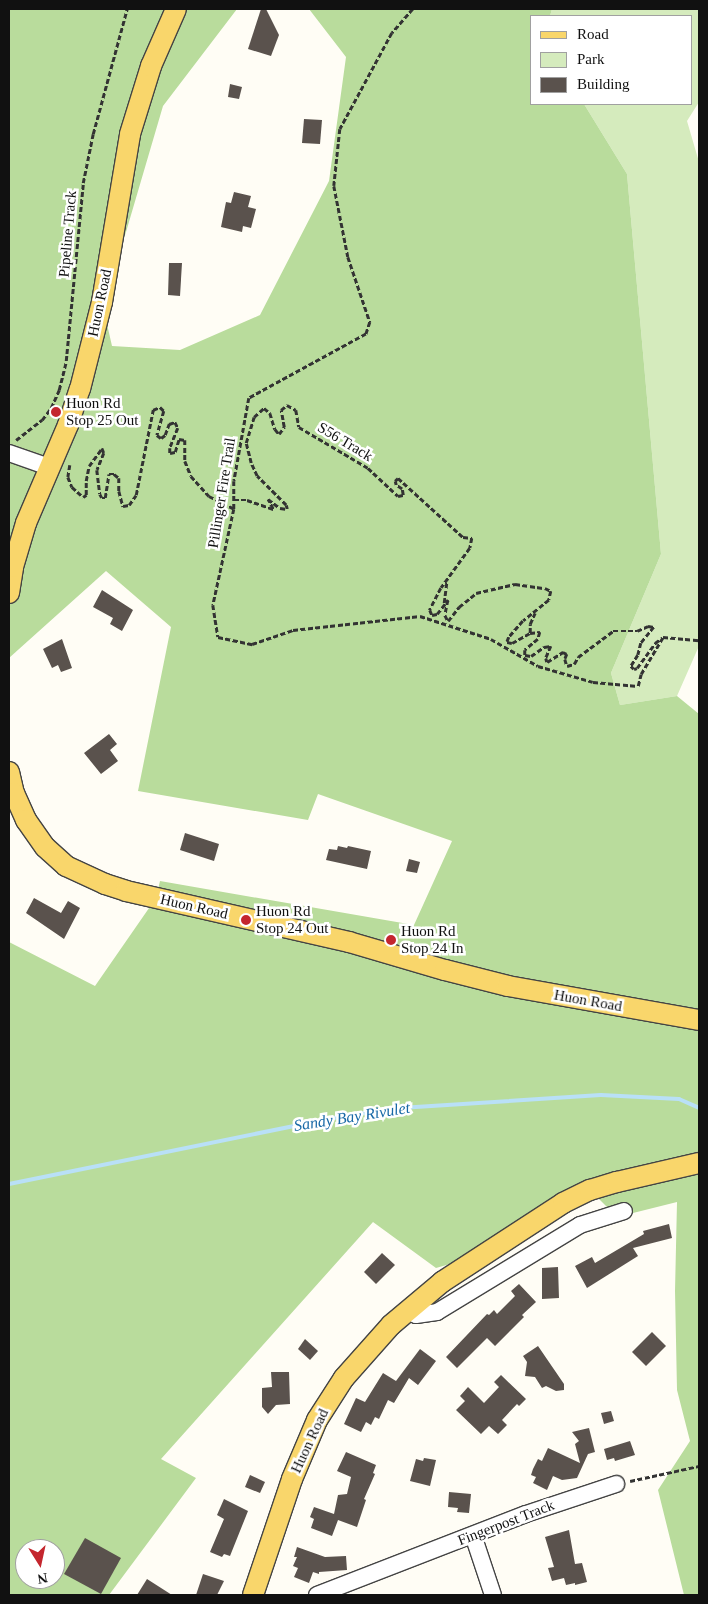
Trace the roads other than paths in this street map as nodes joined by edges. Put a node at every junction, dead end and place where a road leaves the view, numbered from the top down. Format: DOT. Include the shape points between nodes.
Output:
graph roads {
  1 [pos="176,9"];
  2 [pos="9,453"];
  3 [pos="49,467"];
  4 [pos="9,593"];
  5 [pos="9,772"];
  6 [pos="699,1020"];
  7 [pos="699,1164"];
  8 [pos="624,1211"];
  9 [pos="407,1310"];
  10 [pos="616,1484"];
  11 [pos="473,1535"];
  12 [pos="253,1595"];
  13 [pos="317,1595"];
  14 [pos="493,1595"];
  1 -- 3 [label="main road, Huon Road" via="138,105 90,349 75,406"];
  2 -- 3 [label="street"];
  3 -- 4 [label="main road, Huon Road" via="17,551"];
  5 -- 6 [label="main road, Huon Road" via="26,820 45,847 66,866 105,884 348,942 508,986"];
  7 -- 9 [label="main road, Huon Road" via="617,1182 563,1203 481,1254"];
  8 -- 9 [label="street" via="580,1225 437,1312 416,1315"];
  9 -- 12 [label="main road, Huon Road" via="344,1378 317,1420 292,1479"];
  10 -- 11 [label="street, Fingerpost Track"];
  11 -- 13 [label="street, Fingerpost Track"];
  11 -- 14 [label="street"];
}
